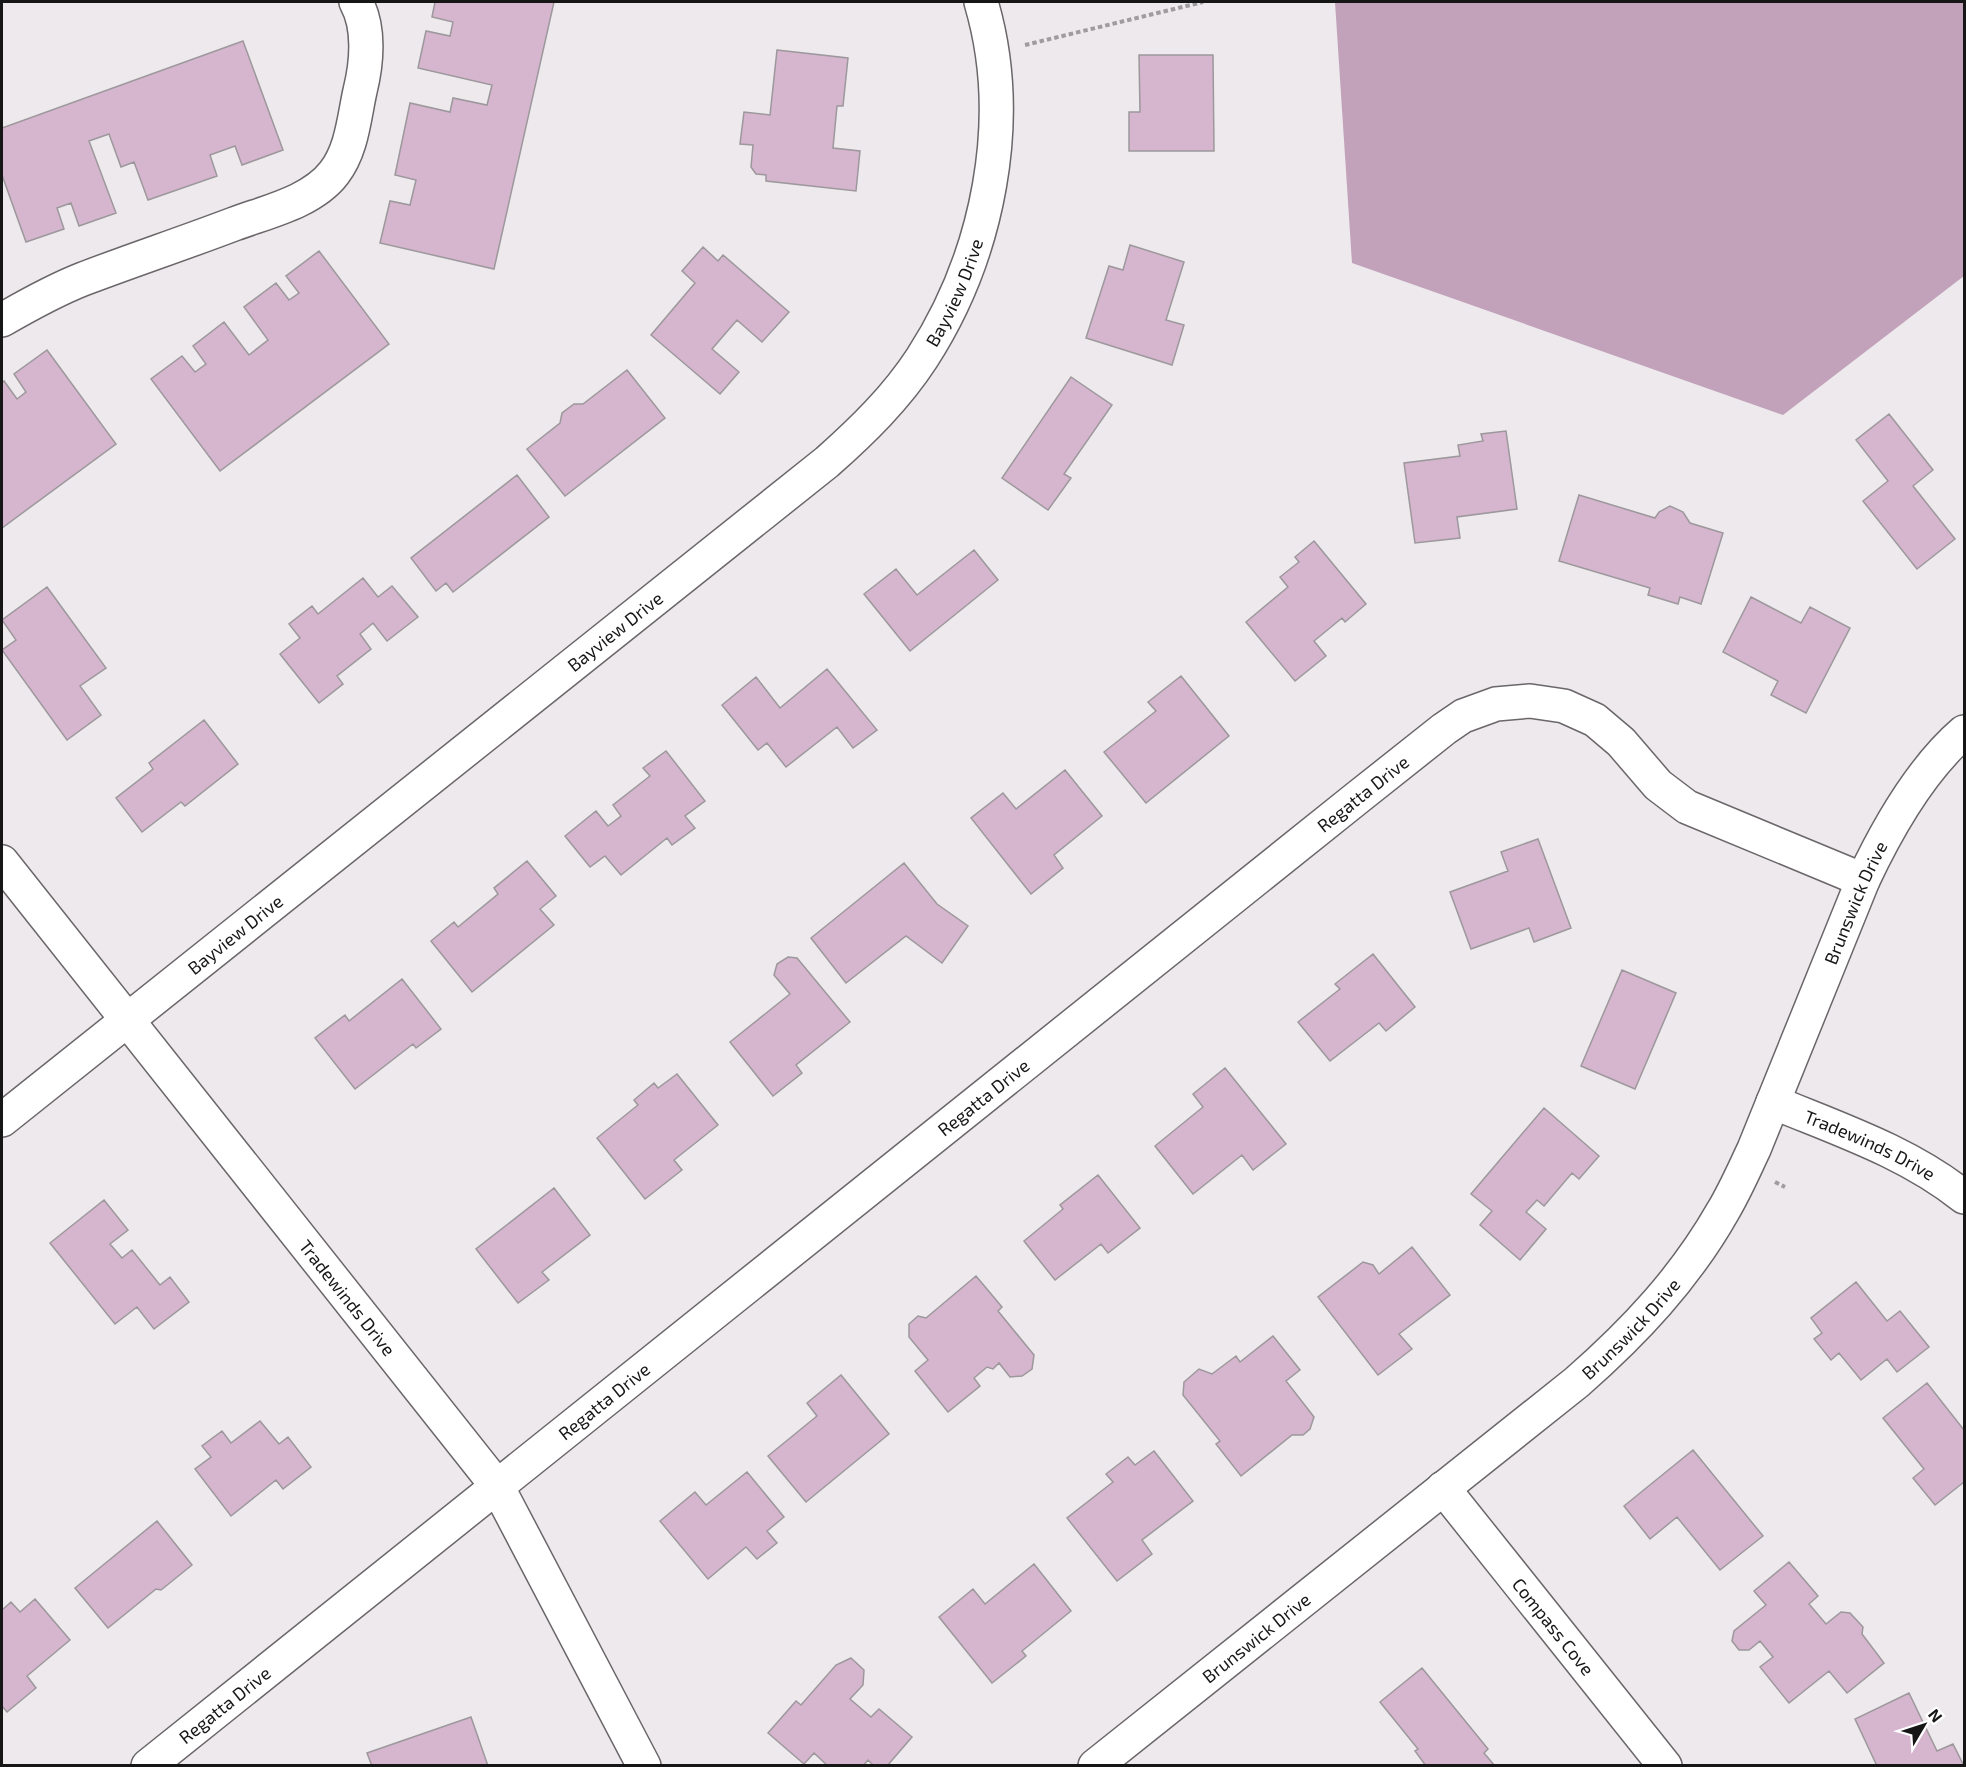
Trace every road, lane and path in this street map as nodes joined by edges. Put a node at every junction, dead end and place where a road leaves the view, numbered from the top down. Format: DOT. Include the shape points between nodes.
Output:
graph roads {
  1 [pos="356,2"];
  2 [pos="981,2"];
  3 [pos="1203,2"];
  4 [pos="1018,47"];
  5 [pos="2,320"];
  6 [pos="1965,732"];
  7 [pos="2,862"];
  8 [pos="1863,880"];
  9 [pos="128,1020"];
  10 [pos="1773,1102"];
  11 [pos="2,1120"];
  12 [pos="1965,1197"];
  13 [pos="497,1486"];
  14 [pos="1443,1488"];
  15 [pos="148,1766"];
  16 [pos="644,1766"];
  17 [pos="1095,1766"];
  18 [pos="1665,1766"];
  1 -- 5 [label="street" via="366,41 362,82 350,140 334,174 319,187 275,209 82,279"];
  2 -- 9 [label="street, Bayview Drive" via="994,51 995,123 980,229 949,311 922,359 883,408 827,462"];
  3 -- 4 [label="path"];
  6 -- 8 [label="street, Brunswick Drive" via="1920,782"];
  7 -- 9 [label="street, Tradewinds Drive"];
  8 -- 10 [label="street, Brunswick Drive"];
  8 -- 13 [label="street, Regatta Drive" via="1687,807 1658,785 1621,742 1595,720 1564,706 1530,701 1496,704 1463,716"];
  9 -- 11 [label="street, Bayview Drive"];
  9 -- 13 [label="street, Tradewinds Drive"];
  10 -- 12 [label="street, Tradewinds Drive" via="1900,1155"];
  10 -- 14 [label="street, Brunswick Drive" via="1724,1210 1667,1293 1618,1346 1577,1382"];
  13 -- 15 [label="street, Regatta Drive"];
  13 -- 16 [label="street, Tradewinds Drive"];
  14 -- 17 [label="street, Brunswick Drive"];
  14 -- 18 [label="street, Compass Cove"];
}
